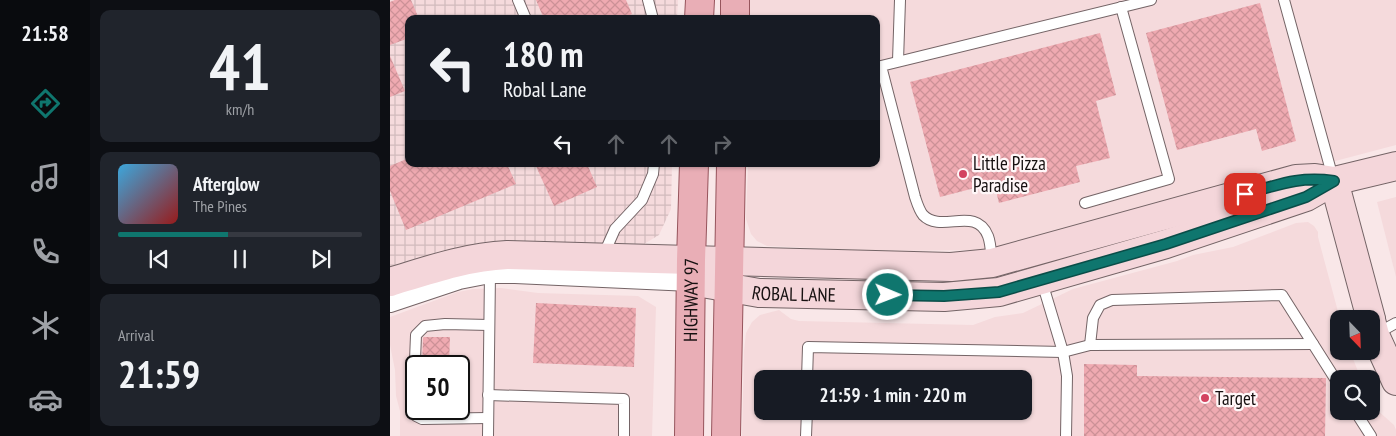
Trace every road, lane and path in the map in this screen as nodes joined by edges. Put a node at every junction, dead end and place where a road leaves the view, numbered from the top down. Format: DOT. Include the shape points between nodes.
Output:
graph roads {
  1 [pos="518,0"];
  2 [pos="648,0"];
  3 [pos="700,0"];
  4 [pos="735,0"];
  5 [pos="900,0"];
  6 [pos="1151,0"];
  7 [pos="1284,0"];
  8 [pos="1121,7"];
  9 [pos="524,15"];
  10 [pos="652,15"];
  11 [pos="699,15"];
  12 [pos="735,15"];
  13 [pos="898,61"];
  14 [pos="1396,166"];
  15 [pos="654,167"];
  16 [pos="694,167"];
  17 [pos="731,167"];
  18 [pos="1334,181"];
  19 [pos="1085,203"];
  20 [pos="602,257"];
  21 [pos="992,263"];
  22 [pos="691,271"];
  23 [pos="490,274"];
  24 [pos="730,274"];
  25 [pos="1042,281"];
  26 [pos="390,282"];
  27 [pos="390,302"];
  28 [pos="1374,310"];
  29 [pos="489,325"];
  30 [pos="1380,330"];
  31 [pos="1312,344"];
  32 [pos="1090,345"];
  33 [pos="1063,352"];
  34 [pos="808,370"];
  35 [pos="1330,371"];
  36 [pos="1396,381"];
  37 [pos="488,395"];
  38 [pos="488,418"];
  39 [pos="807,420"];
  40 [pos="1361,420"];
  41 [pos="488,436"];
  42 [pos="624,436"];
  43 [pos="689,436"];
  44 [pos="726,436"];
  45 [pos="806,436"];
  46 [pos="1066,436"];
  47 [pos="1371,436"];
  1 -- 9 [label="lane"];
  2 -- 10 [label="lane"];
  3 -- 11 [label="main road"];
  4 -- 12 [label="main road"];
  5 -- 13 [label="lane"];
  6 -- 8 [label="lane"];
  7 -- 18 [label="lane"];
  8 -- 13 [label="lane"];
  8 -- 19 [label="lane" via="1169,180"];
  13 -- 21 [label="lane" via="881,66 921,211 933,222 966,220 980,225 989,237"];
  14 -- 18 [label="main road, ROBAL LANE"];
  15 -- 20 [label="lane" via="642,200 615,229"];
  16 -- 22 [label="main road, HIGHWAY 97"];
  17 -- 24 [label="main road, HIGHWAY 97"];
  18 -- 21 [label="main road, ROBAL LANE" via="1296,180"];
  18 -- 25 [label="main road, ROBAL LANE" via="1306,197"];
  18 -- 28 [label="main road"];
  20 -- 22 [label="main road, ROBAL LANE"];
  20 -- 26 [label="main road, ROBAL LANE" via="489,256 454,262"];
  21 -- 24 [label="main road, ROBAL LANE"];
  22 -- 23 [label="street, ROBAL LANE"];
  22 -- 24 [label="main road, ROBAL LANE"];
  22 -- 43 [label="main road, HIGHWAY 97"];
  23 -- 27 [label="street, ROBAL LANE" via="459,279"];
  23 -- 29 [label="lane"];
  24 -- 25 [label="main road, ROBAL LANE" via="759,293 944,296 999,292"];
  24 -- 44 [label="main road, HIGHWAY 97"];
  25 -- 33 [label="lane"];
  29 -- 37 [label="lane"];
  29 -- 38 [label="lane" via="425,326 416,335 413,410 422,419"];
  30 -- 36 [label="main road"];
  31 -- 32 [label="lane"];
  31 -- 32 [label="lane" via="1282,295 1112,300 1100,305 1093,318"];
  31 -- 35 [label="lane"];
  32 -- 33 [label="lane"];
  33 -- 34 [label="lane" via="808,348"];
  33 -- 46 [label="lane" via="1067,376"];
  37 -- 38 [label="lane"];
  37 -- 42 [label="lane" via="624,399"];
  38 -- 41 [label="lane"];
  39 -- 45 [label="lane"];
  40 -- 47 [label="lane"];
}
